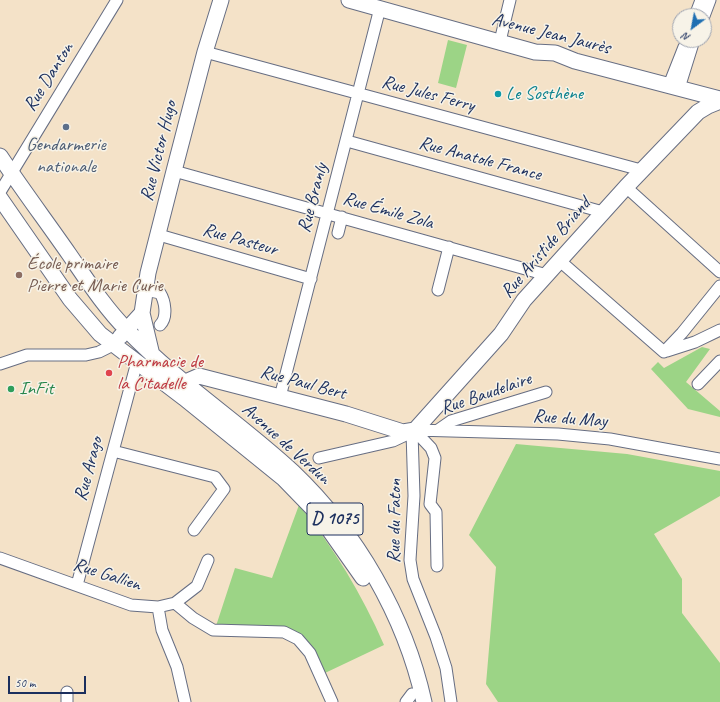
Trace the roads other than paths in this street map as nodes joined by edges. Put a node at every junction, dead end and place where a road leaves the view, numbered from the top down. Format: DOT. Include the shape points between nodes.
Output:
graph roads {
  1 [pos="118,0"];
  2 [pos="222,0"];
  3 [pos="349,0"];
  4 [pos="510,0"];
  5 [pos="380,8"];
  6 [pos="502,43"];
  7 [pos="683,48"];
  8 [pos="692,48"];
  9 [pos="205,52"];
  10 [pos="680,88"];
  11 [pos="358,94"];
  12 [pos="720,100"];
  13 [pos="698,112"];
  14 [pos="347,141"];
  15 [pos="0,156"];
  16 [pos="641,170"];
  17 [pos="174,171"];
  18 [pos="12,173"];
  19 [pos="626,187"];
  20 [pos="0,192"];
  21 [pos="0,198"];
  22 [pos="604,212"];
  23 [pos="328,213"];
  24 [pos="342,217"];
  25 [pos="338,233"];
  26 [pos="159,236"];
  27 [pos="449,247"];
  28 [pos="560,261"];
  29 [pos="720,272"];
  30 [pos="547,275"];
  31 [pos="310,279"];
  32 [pos="720,286"];
  33 [pos="145,290"];
  34 [pos="438,290"];
  35 [pos="142,313"];
  36 [pos="160,325"];
  37 [pos="127,330"];
  38 [pos="720,330"];
  39 [pos="113,345"];
  40 [pos="664,352"];
  41 [pos="152,355"];
  42 [pos="720,361"];
  43 [pos="137,362"];
  44 [pos="0,364"];
  45 [pos="698,384"];
  46 [pos="180,387"];
  47 [pos="546,392"];
  48 [pos="280,397"];
  49 [pos="438,430"];
  50 [pos="414,431"];
  51 [pos="113,451"];
  52 [pos="319,458"];
  53 [pos="720,459"];
  54 [pos="194,530"];
  55 [pos="0,558"];
  56 [pos="208,560"];
  57 [pos="437,566"];
  58 [pos="77,585"];
  59 [pos="175,603"];
  60 [pos="158,607"];
  61 [pos="414,700"];
  62 [pos="185,702"];
  63 [pos="332,702"];
  64 [pos="451,702"];
  1 -- 18 [label="street, Rue Danton"];
  2 -- 9 [label="main road, Rue Victor Hugo"];
  3 -- 5 [label="main road, Avenue Jean Jaurès"];
  4 -- 6 [label="street" via="501,37"];
  5 -- 6 [label="main road, Avenue Jean Jaurès"];
  5 -- 11 [label="street, Rue Branly"];
  6 -- 10 [label="main road, Avenue Jean Jaurès" via="535,52 555,53 575,61"];
  7 -- 10 [label="street" via="671,80"];
  8 -- 10 [label="street"];
  9 -- 11 [label="street, Rue Jules Ferry"];
  9 -- 17 [label="main road, Rue Victor Hugo"];
  10 -- 12 [label="main road, Avenue Jean Jaurès"];
  10 -- 13 [label="main road"];
  11 -- 14 [label="street, Rue Branly"];
  11 -- 16 [label="street, Rue Jules Ferry"];
  12 -- 13 [label="main road, Rue Aristide Briand"];
  13 -- 16 [label="main road, Rue Aristide Briand"];
  14 -- 22 [label="street, Rue Anatole France"];
  14 -- 23 [label="street, Rue Branly"];
  15 -- 18 [label="main road, Avenue de Verdun"];
  16 -- 19 [label="main road, Rue Aristide Briand"];
  17 -- 23 [label="street, Rue Émile Zola"];
  17 -- 26 [label="main road, Rue Victor Hugo"];
  18 -- 20 [label="street, Rue Danton"];
  18 -- 37 [label="main road, Avenue de Verdun" via="78,267"];
  19 -- 22 [label="main road, Rue Aristide Briand"];
  19 -- 29 [label="street"];
  21 -- 39 [label="main road, Avenue de Verdun" via="84,317"];
  22 -- 28 [label="main road, Rue Aristide Briand"];
  23 -- 24 [label="street, Rue Émile Zola"];
  23 -- 31 [label="street, Rue Branly"];
  24 -- 25 [label="street"];
  24 -- 27 [label="street, Rue Émile Zola"];
  26 -- 31 [label="street, Rue Pasteur"];
  26 -- 33 [label="main road, Rue Victor Hugo"];
  27 -- 30 [label="street, Rue Émile Zola"];
  27 -- 34 [label="street"];
  28 -- 30 [label="main road, Rue Aristide Briand"];
  28 -- 40 [label="street"];
  30 -- 50 [label="main road, Rue Aristide Briand" via="524,300 501,334"];
  31 -- 48 [label="street, Rue Branly"];
  32 -- 40 [label="street"];
  33 -- 35 [label="main road, Rue Victor Hugo"];
  33 -- 36 [label="street" via="160,293 165,301 163,322"];
  35 -- 37 [label="main road"];
  35 -- 41 [label="main road, Rue Victor Hugo"];
  37 -- 39 [label="main road"];
  37 -- 41 [label="main road, Avenue de Verdun"];
  38 -- 40 [label="street" via="695,342"];
  39 -- 43 [label="main road, Avenue de Verdun"];
  39 -- 44 [label="street" via="100,352 86,355 27,355"];
  41 -- 46 [label="main road, Avenue de Verdun"];
  42 -- 45 [label="street"];
  43 -- 46 [label="main road, Avenue de Verdun"];
  43 -- 51 [label="street, Rue Arago"];
  46 -- 48 [label="main road, Rue Paul Bert" via="199,376"];
  46 -- 61 [label="main road, Avenue de Verdun / D 1075" via="292,472 346,532 386,599 410,654"];
  47 -- 49 [label="street, Rue Baudelaire" via="451,421"];
  48 -- 50 [label="main road, Rue Paul Bert" via="396,430"];
  49 -- 50 [label="street, Rue du May"];
  49 -- 53 [label="street, Rue du May" via="558,434 610,439"];
  50 -- 52 [label="street" via="393,440"];
  50 -- 57 [label="street" via="431,448 435,458 430,504 436,512"];
  50 -- 64 [label="street, Rue du Faton" via="414,496 410,560 413,579 446,668"];
  51 -- 54 [label="street" via="216,477 224,489"];
  51 -- 58 [label="street, Rue Arago"];
  55 -- 58 [label="street, Rue Gallien"];
  56 -- 59 [label="street, Rue Gallien" via="197,586"];
  58 -- 60 [label="street, Rue Gallien" via="131,605"];
  59 -- 60 [label="street, Rue Gallien"];
  59 -- 63 [label="street" via="213,630 284,632 298,639 310,653"];
  60 -- 62 [label="street" via="162,630 177,667"];
}
